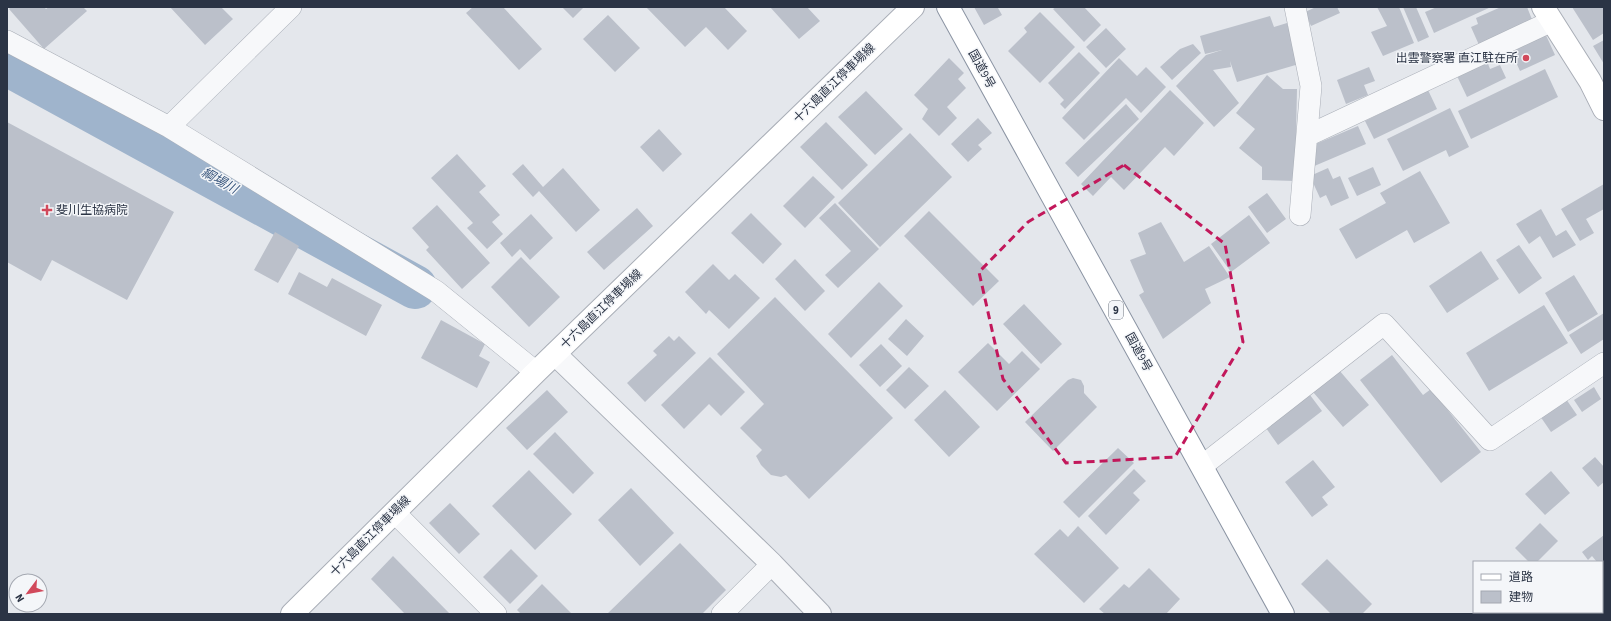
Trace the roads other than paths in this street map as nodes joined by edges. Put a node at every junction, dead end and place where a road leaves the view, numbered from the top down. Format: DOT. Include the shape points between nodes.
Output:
graph roads {
  1 [pos="291,7"];
  2 [pos="913,7"];
  3 [pos="948,7"];
  4 [pos="1295,7"];
  5 [pos="1548,14"];
  6 [pos="7,41"];
  7 [pos="1604,109"];
  8 [pos="169,127"];
  9 [pos="1307,136"];
  10 [pos="1300,215"];
  11 [pos="555,354"];
  12 [pos="1604,363"];
  13 [pos="536,372"];
  14 [pos="1202,466"];
  15 [pos="395,513"];
  16 [pos="772,564"];
  17 [pos="292,614"];
  18 [pos="496,614"];
  19 [pos="722,614"];
  20 [pos="820,614"];
  21 [pos="1283,614"];
  1 -- 8 [label="street"];
  2 -- 11 [label="main road, 十六島直江停車場線"];
  3 -- 14 [label="main road, 国道9号 / 9"];
  4 -- 9 [label="street" via="1311,86"];
  5 -- 7 [label="main road" via="1590,81"];
  5 -- 9 [label="street"];
  6 -- 8 [label="street"];
  8 -- 13 [label="street" via="436,291"];
  9 -- 10 [label="street"];
  11 -- 13 [label="main road, 十六島直江停車場線"];
  11 -- 16 [label="street"];
  12 -- 14 [label="street" via="1490,440 1384,324"];
  13 -- 15 [label="main road, 十六島直江停車場線"];
  14 -- 21 [label="main road, 国道9号 / 9"];
  15 -- 17 [label="main road, 十六島直江停車場線"];
  15 -- 18 [label="street"];
  16 -- 19 [label="street"];
  16 -- 20 [label="street"];
}
